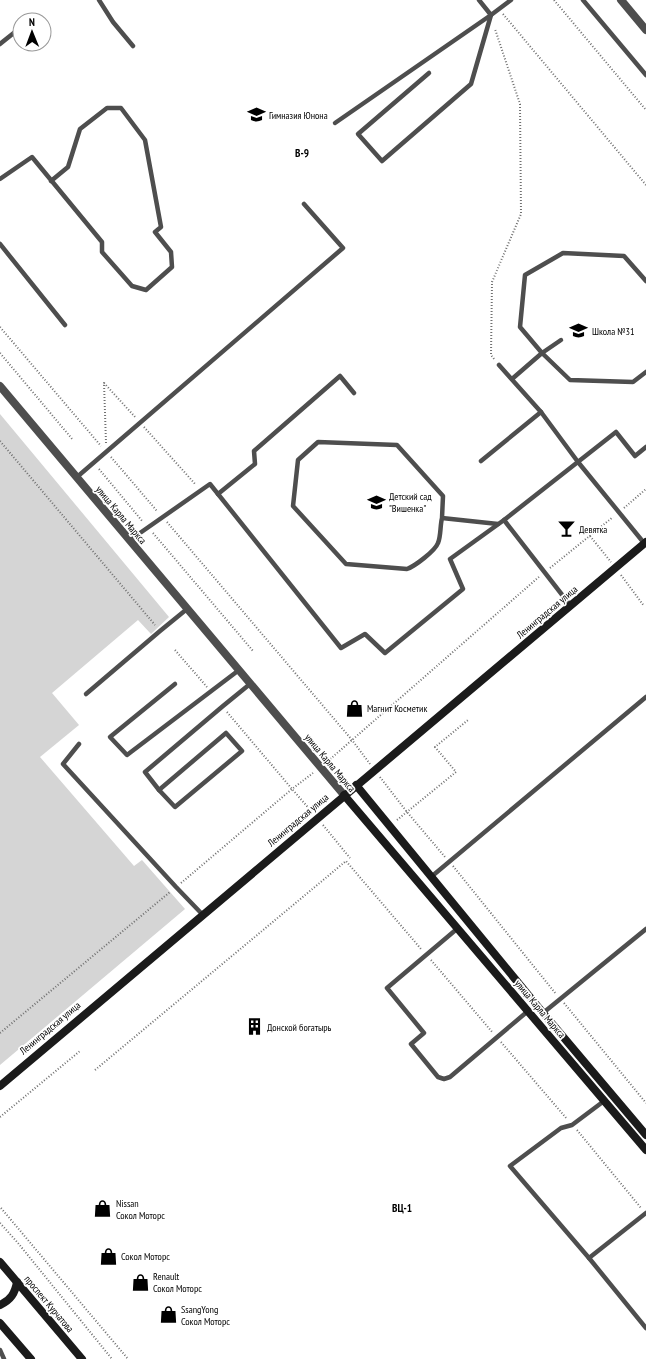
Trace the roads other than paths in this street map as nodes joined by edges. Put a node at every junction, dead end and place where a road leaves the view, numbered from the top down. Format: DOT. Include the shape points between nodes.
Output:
graph roads {
  1 [pos="99,0"];
  2 [pos="479,0"];
  3 [pos="511,0"];
  4 [pos="583,0"];
  5 [pos="621,0"];
  6 [pos="491,15"];
  7 [pos="646,30"];
  8 [pos="12,34"];
  9 [pos="0,43"];
  10 [pos="133,46"];
  11 [pos="429,73"];
  12 [pos="646,75"];
  13 [pos="335,123"];
  14 [pos="0,179"];
  15 [pos="51,181"];
  16 [pos="304,204"];
  17 [pos="0,244"];
  18 [pos="646,281"];
  19 [pos="65,325"];
  20 [pos="561,340"];
  21 [pos="542,353"];
  22 [pos="499,365"];
  23 [pos="646,372"];
  24 [pos="512,379"];
  25 [pos="0,386"];
  26 [pos="354,393"];
  27 [pos="541,412"];
  28 [pos="646,447"];
  29 [pos="481,461"];
  30 [pos="578,462"];
  31 [pos="77,477"];
  32 [pos="218,494"];
  33 [pos="442,518"];
  34 [pos="504,520"];
  35 [pos="498,524"];
  36 [pos="130,540"];
  37 [pos="645,542"];
  38 [pos="570,605"];
  39 [pos="187,609"];
  40 [pos="239,670"];
  41 [pos="175,684"];
  42 [pos="250,684"];
  43 [pos="86,694"];
  44 [pos="646,698"];
  45 [pos="79,744"];
  46 [pos="375,770"];
  47 [pos="356,785"];
  48 [pos="159,790"];
  49 [pos="344,795"];
  50 [pos="317,818"];
  51 [pos="431,877"];
  52 [pos="202,914"];
  53 [pos="458,928"];
  54 [pos="646,928"];
  55 [pos="528,1011"];
  56 [pos="543,1014"];
  57 [pos="0,1083"];
  58 [pos="0,1086"];
  59 [pos="604,1101"];
  60 [pos="646,1135"];
  61 [pos="646,1150"];
  62 [pos="646,1213"];
  63 [pos="589,1258"];
  64 [pos="0,1262"];
  65 [pos="17,1282"];
  66 [pos="0,1305"];
  67 [pos="0,1323"];
  68 [pos="646,1328"];
  69 [pos="0,1350"];
  70 [pos="4,1359"];
  71 [pos="31,1359"];
  72 [pos="82,1359"];
  1 -- 10 [label="lane"];
  2 -- 6 [label="lane"];
  3 -- 6 [label="lane"];
  4 -- 12 [label="lane"];
  5 -- 7 [label="street"];
  6 -- 11 [label="lane" via="471,84 382,161 358,134"];
  6 -- 13 [label="lane"];
  8 -- 9 [label="lane"];
  14 -- 15 [label="lane" via="32,157"];
  15 -- 15 [label="lane" via="68,167 80,129 106,108 121,108 145,140 161,227 155,232 171,252 172,266 146,290 132,286 102,252 102,242"];
  16 -- 31 [label="lane" via="343,248"];
  17 -- 19 [label="lane"];
  18 -- 21 [label="lane" via="624,256 563,253 525,275 520,327"];
  20 -- 21 [label="lane"];
  21 -- 23 [label="lane" via="570,380 633,382"];
  21 -- 24 [label="lane"];
  22 -- 24 [label="lane"];
  24 -- 27 [label="lane"];
  25 -- 31 [label="street, улица Карла Маркса"];
  26 -- 32 [label="lane" via="340,376 254,451 255,464"];
  27 -- 29 [label="lane"];
  27 -- 30 [label="lane"];
  28 -- 30 [label="lane" via="635,456 616,432"];
  30 -- 34 [label="lane"];
  30 -- 37 [label="lane"];
  31 -- 36 [label="street, улица Карла Маркса"];
  32 -- 35 [label="lane" via="341,648 365,634 385,652 463,589 450,559"];
  32 -- 36 [label="lane" via="210,484"];
  33 -- 33 [label="lane" via="438,543 412,567 407,569 346,564 294,506 298,460 318,442 397,445 443,496"];
  33 -- 35 [label="lane"];
  34 -- 35 [label="lane"];
  34 -- 38 [label="lane"];
  36 -- 39 [label="street, улица Карла Маркса"];
  37 -- 38 [label="street, Ленинградская улица"];
  37 -- 46 [label="street"];
  38 -- 46 [label="street, Ленинградская улица"];
  39 -- 40 [label="street, улица Карла Маркса"];
  39 -- 43 [label="lane"];
  40 -- 41 [label="lane" via="127,755 110,737"];
  40 -- 42 [label="street, улица Карла Маркса"];
  42 -- 48 [label="lane" via="145,772"];
  42 -- 49 [label="street, улица Карла Маркса"];
  44 -- 51 [label="lane"];
  45 -- 52 [label="lane" via="63,764"];
  46 -- 47 [label="street, Ленинградская улица"];
  47 -- 49 [label="street, Ленинградская улица"];
  47 -- 51 [label="street, улица Карла Маркса"];
  48 -- 48 [label="lane" via="226,733 242,751 175,808"];
  49 -- 50 [label="street, Ленинградская улица"];
  49 -- 53 [label="street, улица Карла Маркса"];
  50 -- 52 [label="street, Ленинградская улица"];
  50 -- 58 [label="street"];
  51 -- 56 [label="street, улица Карла Маркса"];
  52 -- 57 [label="street, Ленинградская улица"];
  53 -- 55 [label="street, улица Карла Маркса"];
  53 -- 55 [label="lane" via="387,988 424,1033 411,1044 438,1077 450,1077"];
  54 -- 56 [label="lane"];
  55 -- 59 [label="street, улица Карла Маркса"];
  56 -- 60 [label="street, улица Карла Маркса"];
  59 -- 61 [label="street, улица Карла Маркса"];
  59 -- 63 [label="lane" via="572,1125 561,1128 510,1166"];
  62 -- 63 [label="lane"];
  63 -- 68 [label="lane"];
  64 -- 65 [label="street, проспект Курчатова"];
  65 -- 66 [label="street" via="13,1296"];
  65 -- 72 [label="street, проспект Курчатова"];
  67 -- 71 [label="street"];
  69 -- 70 [label="lane"];
}
